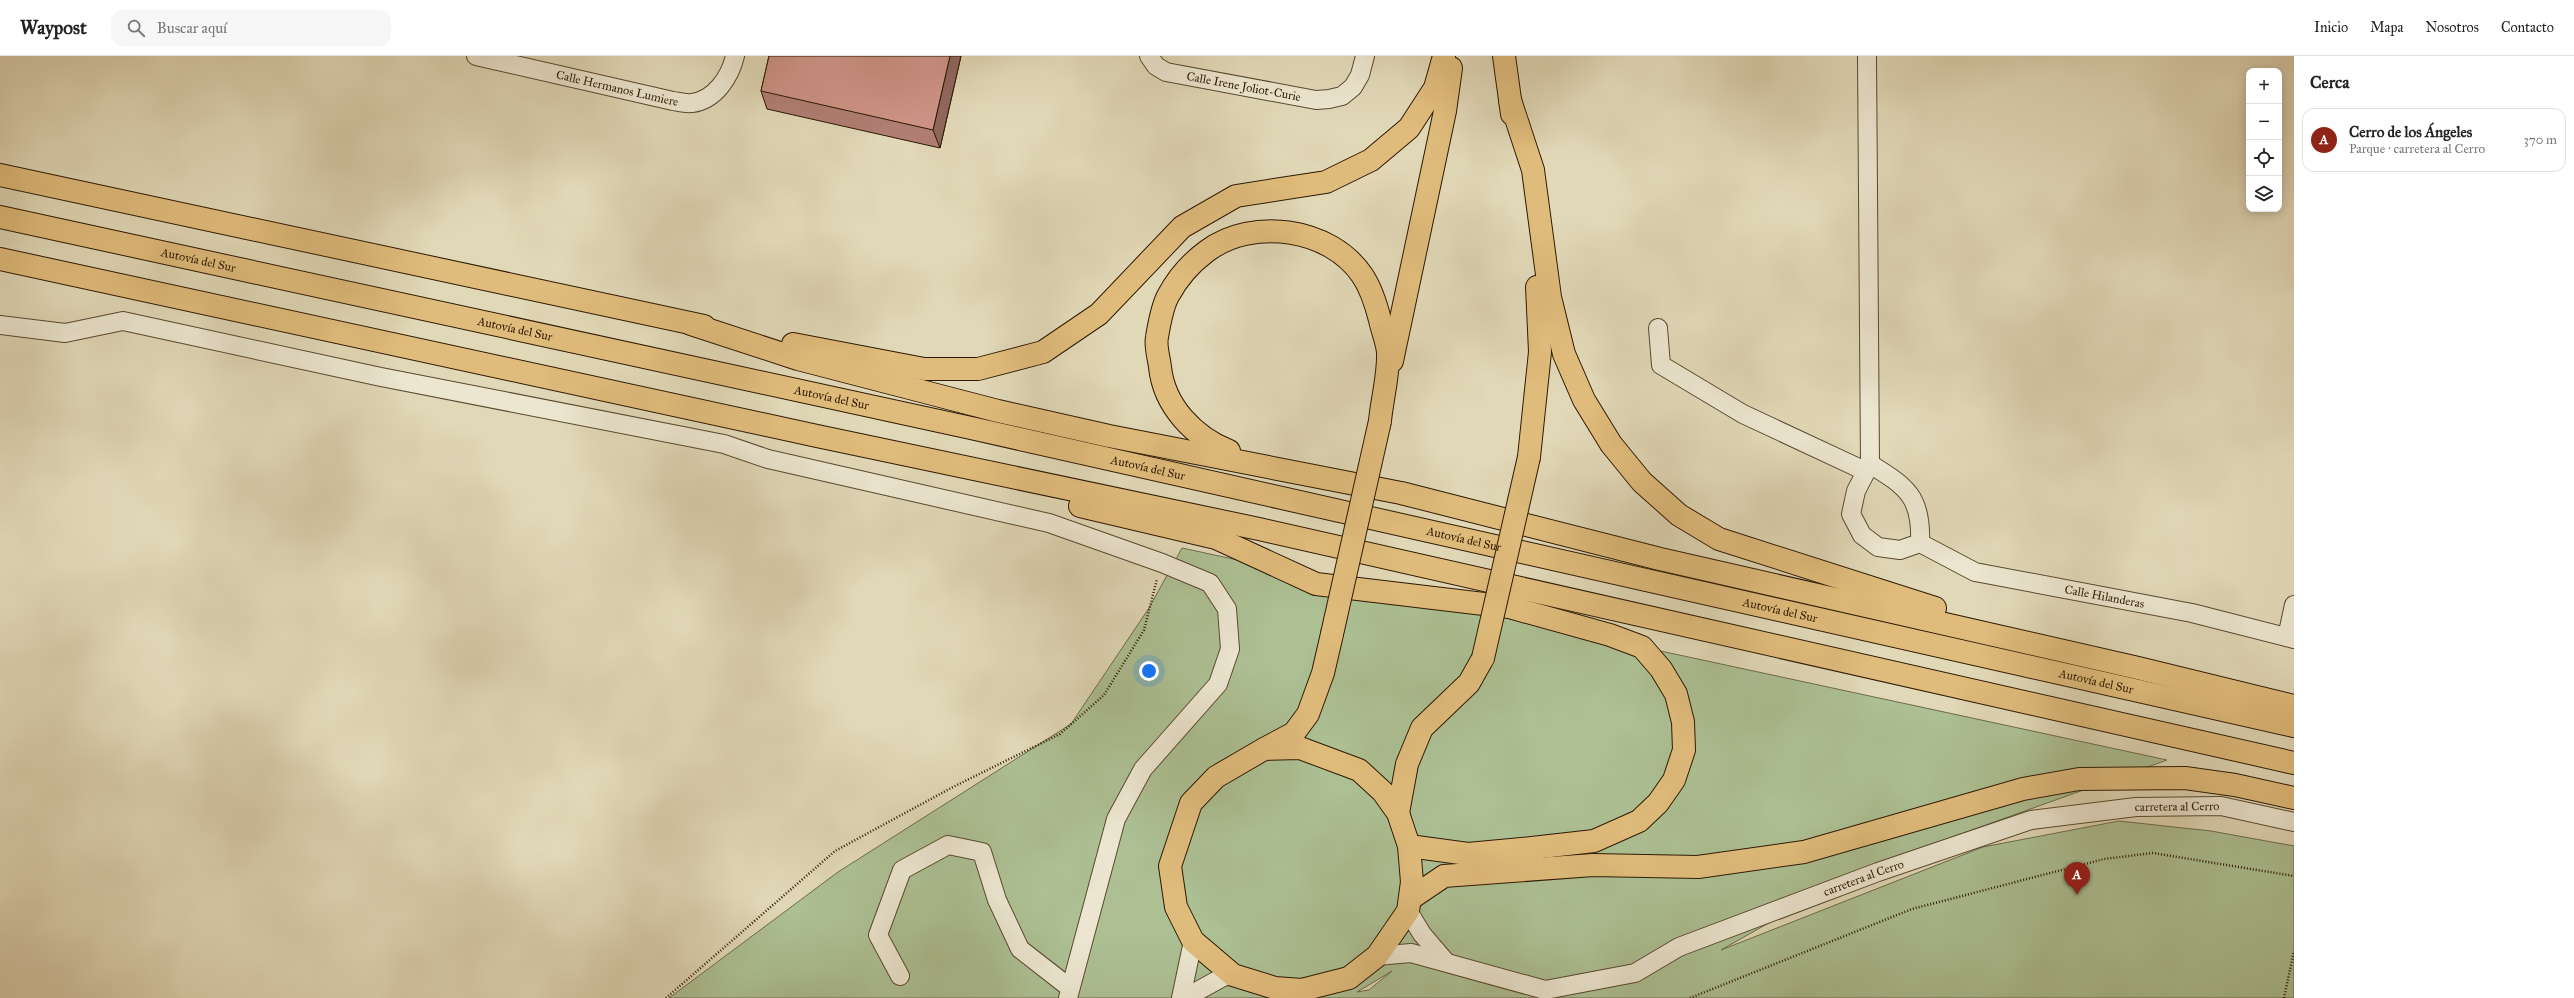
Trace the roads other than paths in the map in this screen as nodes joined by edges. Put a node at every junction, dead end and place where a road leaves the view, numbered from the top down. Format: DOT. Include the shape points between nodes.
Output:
graph roads {
  1 [pos="476,56"];
  2 [pos="735,56"];
  3 [pos="1365,56"];
  4 [pos="1444,56"];
  5 [pos="1453,56"];
  6 [pos="1504,56"];
  7 [pos="1867,56"];
  8 [pos="1149,57"];
  9 [pos="1510,100"];
  10 [pos="0,176"];
  11 [pos="0,217"];
  12 [pos="0,259"];
  13 [pos="0,268"];
  14 [pos="68,275"];
  15 [pos="691,324"];
  16 [pos="0,325"];
  17 [pos="1658,328"];
  18 [pos="1380,421"];
  19 [pos="817,436"];
  20 [pos="1260,464"];
  21 [pos="1867,467"];
  22 [pos="1920,543"];
  23 [pos="2294,605"];
  24 [pos="2291,638"];
  25 [pos="2036,645"];
  26 [pos="2294,706"];
  27 [pos="2294,726"];
  28 [pos="1264,749"];
  29 [pos="2294,764"];
  30 [pos="2294,798"];
  31 [pos="1398,813"];
  32 [pos="2294,822"];
  33 [pos="1410,846"];
  34 [pos="1409,906"];
  35 [pos="1193,941"];
  36 [pos="1377,956"];
  37 [pos="1446,962"];
  38 [pos="1233,975"];
  39 [pos="900,976"];
  40 [pos="1069,993"];
  41 [pos="1181,998"];
  42 [pos="1185,998"];
  1 -- 2 [label="street, Calle Hermanos Lumiere" via="673,101 692,103 711,95 726,81"];
  3 -- 8 [label="street, Calle Irene Joliot-Curie" via="1360,75 1353,87 1342,96 1316,100 1166,72 1156,66"];
  4 -- 15 [label="highway" via="1435,88 1409,128 1371,160 1326,182 1236,196 1182,227 1099,314 1043,352 978,369 924,370"];
  5 -- 18 [label="highway" via="1445,111"];
  6 -- 9 [label="highway"];
  7 -- 21 [label="street"];
  9 -- 25 [label="highway" via="1533,170 1550,297 1564,354 1584,400 1611,444 1642,482 1679,515 1719,539 1892,596 1981,621"];
  9 -- 31 [label="highway, bridge" via="1538,296 1540,352 1529,457 1484,658 1469,683 1422,728 1407,764"];
  10 -- 15 [label="highway"];
  11 -- 27 [label="highway, Autovía del Sur" via="971,428"];
  12 -- 14 [label="highway"];
  13 -- 14 [label="highway"];
  14 -- 19 [label="highway"];
  15 -- 20 [label="highway" via="798,359 998,411 1109,436"];
  16 -- 40 [label="street" via="65,333 123,321 381,377 724,444 768,459 1049,523 1210,583 1227,609 1230,649 1218,684 1143,769 1116,819"];
  17 -- 21 [label="street" via="1661,365 1743,414"];
  18 -- 20 [label="highway" via="1388,352 1375,300 1362,275 1344,256 1317,238 1259,231 1235,238 1208,250 1184,273 1167,297 1156,339 1162,381 1175,408 1192,429 1213,445"];
  18 -- 28 [label="highway, bridge" via="1323,673 1308,714 1294,733"];
  19 -- 29 [label="highway" via="1266,530"];
  19 -- 33 [label="highway" via="928,471 1216,538 1316,584 1509,607 1642,647 1661,669 1676,694 1683,722 1684,750 1674,780 1658,803 1639,821 1594,841 1532,848 1468,854"];
  20 -- 25 [label="highway" via="1401,493 1660,559"];
  21 -- 22 [label="street" via="1895,480 1912,496 1921,521"];
  21 -- 22 [label="street" via="1856,491 1851,514 1862,535 1878,547 1900,550"];
  22 -- 24 [label="street, Calle Hilanderas" via="1975,572 2192,613"];
  23 -- 24 [label="street"];
  25 -- 26 [label="highway"];
  28 -- 31 [label="highway" via="1300,748 1359,770 1383,792"];
  28 -- 35 [label="highway" via="1216,777 1191,802 1170,866 1176,906"];
  30 -- 34 [label="highway" via="2235,785 2185,778 2079,779 2023,789 1804,852 1698,867 1593,865 1444,876"];
  31 -- 33 [label="highway"];
  32 -- 37 [label="street, carretera al Cerro" via="2221,806 2136,807 2031,820 1878,872 1679,947 1635,973 1545,990"];
  33 -- 34 [label="highway" via="1412,882"];
  34 -- 36 [label="highway"];
  34 -- 37 [label="street" via="1422,934"];
  35 -- 38 [label="highway"];
  35 -- 41 [label="street"];
  36 -- 37 [label="street, carretera al Cerro" via="1411,953"];
  36 -- 38 [label="highway" via="1349,978 1302,990 1275,988"];
  38 -- 42 [label="street" via="1223,977"];
  39 -- 40 [label="street" via="878,935 902,870 948,845 982,852 997,900 1020,949"];
}
